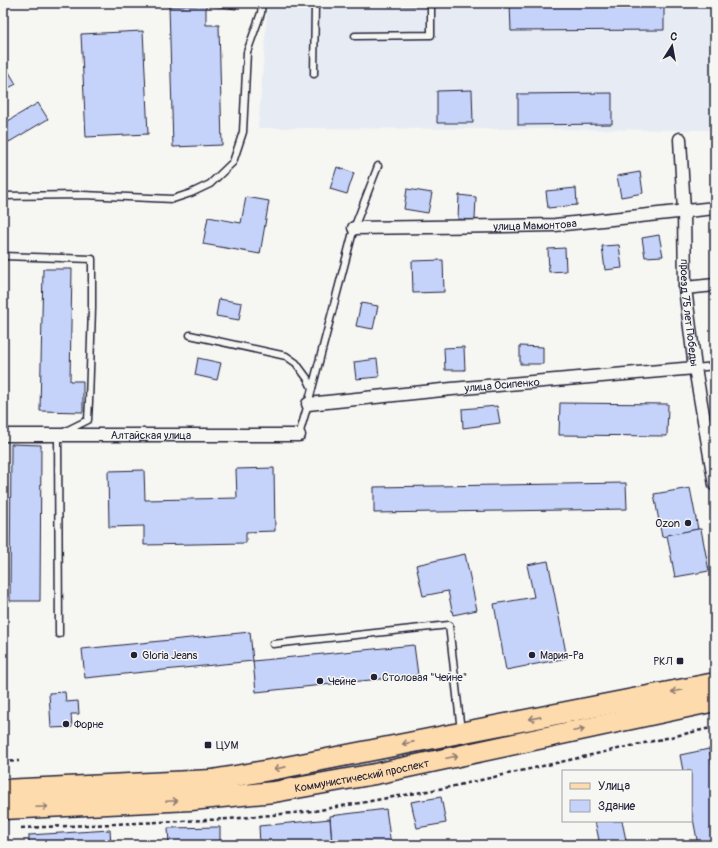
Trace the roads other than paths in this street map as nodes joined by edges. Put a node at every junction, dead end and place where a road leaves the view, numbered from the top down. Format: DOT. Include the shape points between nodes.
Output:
graph roads {
  1 [pos="262,3"];
  2 [pos="315,3"];
  3 [pos="432,3"];
  4 [pos="356,36"];
  5 [pos="314,74"];
  6 [pos="680,139"];
  7 [pos="378,166"];
  8 [pos="3,196"];
  9 [pos="715,208"];
  10 [pos="684,211"];
  11 [pos="354,228"];
  12 [pos="3,256"];
  13 [pos="715,285"];
  14 [pos="685,288"];
  15 [pos="190,336"];
  16 [pos="715,366"];
  17 [pos="695,368"];
  18 [pos="312,388"];
  19 [pos="308,404"];
  20 [pos="3,435"];
  21 [pos="58,435"];
  22 [pos="299,435"];
  23 [pos="715,485"];
  24 [pos="59,634"];
  25 [pos="273,644"];
  26 [pos="715,683"];
  27 [pos="715,701"];
  28 [pos="461,732"];
  29 [pos="3,790"];
  30 [pos="3,809"];
  1 -- 8 [label="lane" via="247,52 243,132 233,162 210,184 173,199 83,195"];
  2 -- 5 [label="lane"];
  3 -- 4 [label="lane" via="431,35"];
  6 -- 10 [label="street, проезд 75 лет Победы"];
  7 -- 11 [label="lane"];
  9 -- 10 [label="street, улица Мамонтова"];
  10 -- 11 [label="street, улица Мамонтова" via="555,225"];
  10 -- 14 [label="street, проезд 75 лет Победы"];
  11 -- 18 [label="lane"];
  12 -- 21 [label="lane" via="92,260 88,420"];
  13 -- 14 [label="street"];
  14 -- 17 [label="street, проезд 75 лет Победы"];
  15 -- 18 [label="lane" via="286,356 296,363"];
  16 -- 17 [label="lane"];
  17 -- 19 [label="street, улица Осипенко"];
  17 -- 23 [label="street, проезд 75 лет Победы"];
  18 -- 19 [label="lane"];
  19 -- 22 [label="lane"];
  20 -- 21 [label="street, Алтайская улица"];
  21 -- 22 [label="street, Алтайская улица"];
  21 -- 24 [label="lane"];
  25 -- 28 [label="lane" via="449,625"];
  26 -- 28 [label="main road, Коммунистический проспект, one-way"];
  30 -- 27 [label="main road, Коммунистический проспект, one-way" via="191,800 274,792 382,772"];
  28 -- 29 [label="main road, Коммунистический проспект, one-way" via="212,780"];
}
